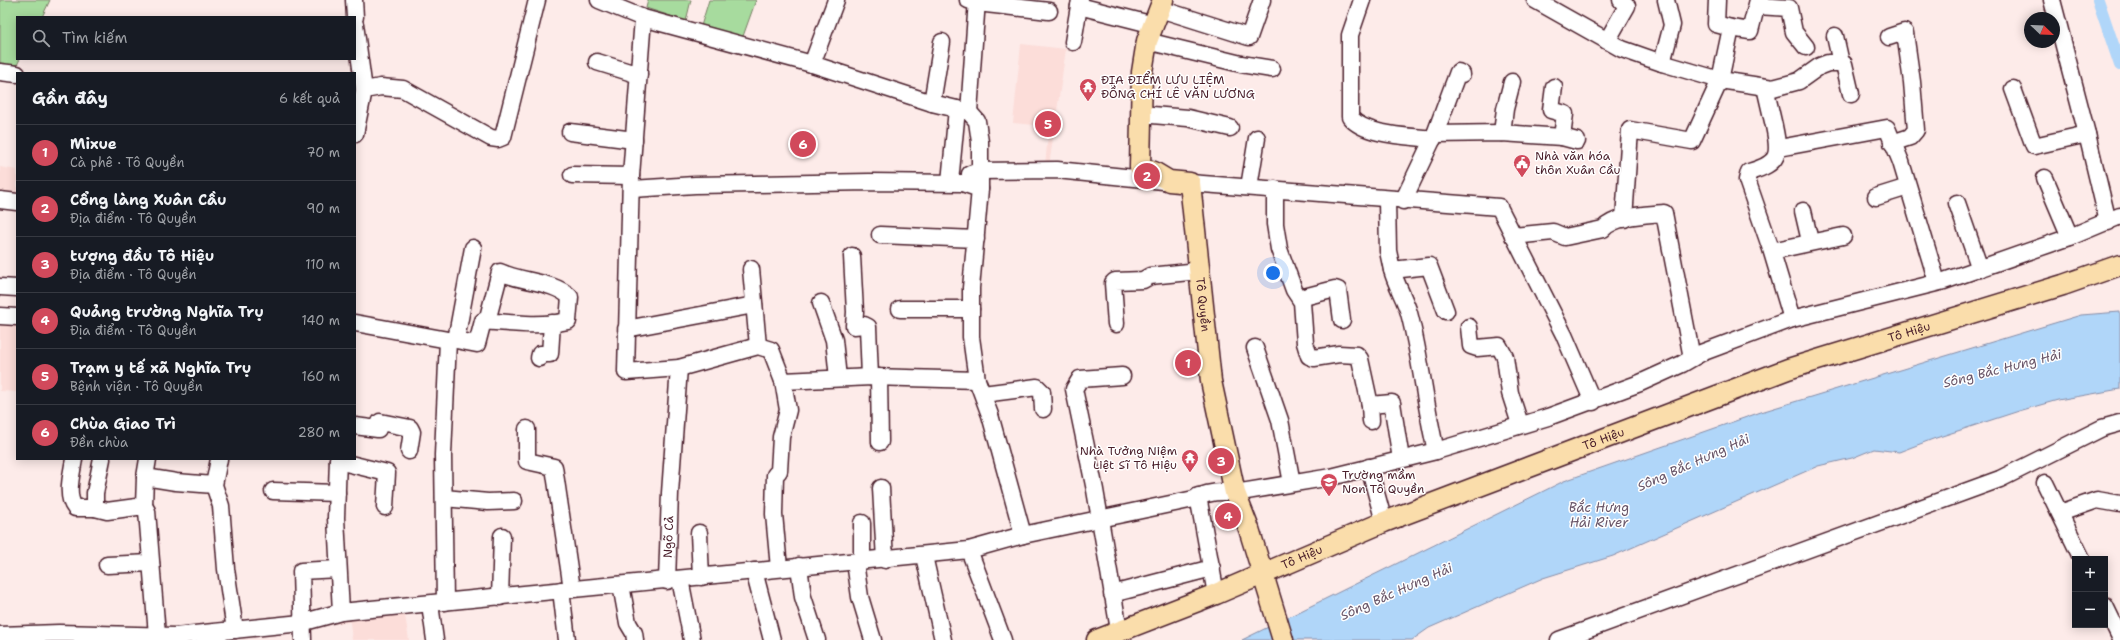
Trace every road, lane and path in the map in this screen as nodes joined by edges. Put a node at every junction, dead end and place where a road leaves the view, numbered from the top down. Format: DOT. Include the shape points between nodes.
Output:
graph roads {
  1 [pos="354,0"];
  2 [pos="537,0"];
  3 [pos="599,0"];
  4 [pos="836,0"];
  5 [pos="1262,0"];
  6 [pos="1360,0"];
  7 [pos="1534,0"];
  8 [pos="1621,0"];
  9 [pos="1666,0"];
  10 [pos="1717,0"];
  11 [pos="2052,0"];
  12 [pos="974,1"];
  13 [pos="1079,3"];
  14 [pos="1758,3"];
  15 [pos="638,11"];
  16 [pos="1049,11"];
  17 [pos="355,16"];
  18 [pos="1156,19"];
  19 [pos="1731,28"];
  20 [pos="356,31"];
  21 [pos="1835,36"];
  22 [pos="1889,37"];
  23 [pos="1607,41"];
  24 [pos="942,42"];
  25 [pos="1072,42"];
  26 [pos="1806,47"];
  27 [pos="597,62"];
  28 [pos="1662,63"];
  29 [pos="1841,63"];
  30 [pos="812,64"];
  31 [pos="1272,69"];
  32 [pos="0,72"];
  33 [pos="16,74"];
  34 [pos="1462,74"];
  35 [pos="639,75"];
  36 [pos="1720,80"];
  37 [pos="1512,82"];
  38 [pos="1554,87"];
  39 [pos="1765,87"];
  40 [pos="2013,89"];
  41 [pos="364,90"];
  42 [pos="1851,94"];
  43 [pos="932,103"];
  44 [pos="963,111"];
  45 [pos="1140,114"];
  46 [pos="1230,128"];
  47 [pos="356,129"];
  48 [pos="570,132"];
  49 [pos="1502,133"];
  50 [pos="2087,134"];
  51 [pos="1434,136"];
  52 [pos="1257,138"];
  53 [pos="1562,138"];
  54 [pos="634,140"];
  55 [pos="1577,142"];
  56 [pos="1892,142"];
  57 [pos="1779,148"];
  58 [pos="979,171"];
  59 [pos="1139,173"];
  60 [pos="572,175"];
  61 [pos="2045,178"];
  62 [pos="632,182"];
  63 [pos="956,183"];
  64 [pos="1190,184"];
  65 [pos="1249,187"];
  66 [pos="1908,187"];
  67 [pos="1276,188"];
  68 [pos="980,189"];
  69 [pos="1876,197"];
  70 [pos="0,200"];
  71 [pos="1387,200"];
  72 [pos="1403,201"];
  73 [pos="16,202"];
  74 [pos="1957,203"];
  75 [pos="1803,211"];
  76 [pos="1624,219"];
  77 [pos="2114,219"];
  78 [pos="880,235"];
  79 [pos="1513,236"];
  80 [pos="1842,236"];
  81 [pos="2070,237"];
  82 [pos="976,238"];
  83 [pos="1810,241"];
  84 [pos="472,248"];
  85 [pos="1772,251"];
  86 [pos="852,256"];
  87 [pos="2120,265"];
  88 [pos="751,269"];
  89 [pos="1980,269"];
  90 [pos="1392,270"];
  91 [pos="1199,271"];
  92 [pos="1937,282"];
  93 [pos="0,287"];
  94 [pos="16,288"];
  95 [pos="1300,298"];
  96 [pos="821,303"];
  97 [pos="754,305"];
  98 [pos="900,309"];
  99 [pos="971,309"];
  100 [pos="1446,311"];
  101 [pos="0,316"];
  102 [pos="16,317"];
  103 [pos="1792,319"];
  104 [pos="1342,320"];
  105 [pos="487,321"];
  106 [pos="356,323"];
  107 [pos="552,323"];
  108 [pos="1116,324"];
  109 [pos="1469,327"];
  110 [pos="626,329"];
  111 [pos="452,340"];
  112 [pos="758,346"];
  113 [pos="1255,348"];
  114 [pos="540,358"];
  115 [pos="1692,358"];
  116 [pos="679,368"];
  117 [pos="1122,376"];
  118 [pos="875,377"];
  119 [pos="838,378"];
  120 [pos="782,381"];
  121 [pos="980,387"];
  122 [pos="1593,402"];
  123 [pos="1370,405"];
  124 [pos="1043,408"];
  125 [pos="1371,421"];
  126 [pos="2120,423"];
  127 [pos="1520,424"];
  128 [pos="356,426"];
  129 [pos="527,429"];
  130 [pos="880,442"];
  131 [pos="409,451"];
  132 [pos="1436,451"];
  133 [pos="1401,459"];
  134 [pos="74,460"];
  135 [pos="102,460"];
  136 [pos="148,460"];
  137 [pos="219,460"];
  138 [pos="338,460"];
  139 [pos="1369,467"];
  140 [pos="145,477"];
  141 [pos="1292,483"];
  142 [pos="2046,483"];
  143 [pos="214,485"];
  144 [pos="881,488"];
  145 [pos="273,490"];
  146 [pos="337,493"];
  147 [pos="1235,493"];
  148 [pos="1198,496"];
  149 [pos="444,498"];
  150 [pos="514,502"];
  151 [pos="2120,504"];
  152 [pos="144,506"];
  153 [pos="385,507"];
  154 [pos="95,508"];
  155 [pos="2060,513"];
  156 [pos="1100,518"];
  157 [pos="1384,522"];
  158 [pos="862,523"];
  159 [pos="699,533"];
  160 [pos="1023,535"];
  161 [pos="502,536"];
  162 [pos="969,550"];
  163 [pos="924,556"];
  164 [pos="2081,556"];
  165 [pos="885,560"];
  166 [pos="859,561"];
  167 [pos="151,563"];
  168 [pos="107,565"];
  169 [pos="799,566"];
  170 [pos="338,568"];
  171 [pos="779,568"];
  172 [pos="1212,568"];
  173 [pos="754,571"];
  174 [pos="701,577"];
  175 [pos="674,580"];
  176 [pos="1266,582"];
  177 [pos="620,585"];
  178 [pos="566,590"];
  179 [pos="1112,594"];
  180 [pos="1216,594"];
  181 [pos="500,596"];
  182 [pos="437,603"];
  183 [pos="341,612"];
  184 [pos="2108,612"];
  185 [pos="301,623"];
  186 [pos="1119,630"];
  187 [pos="228,634"];
  188 [pos="157,635"];
  189 [pos="6,637"];
  190 [pos="59,637"];
  191 [pos="2120,637"];
  192 [pos="175,638"];
  193 [pos="303,640"];
  194 [pos="435,640"];
  195 [pos="567,640"];
  196 [pos="636,640"];
  197 [pos="692,640"];
  198 [pos="772,640"];
  199 [pos="817,640"];
  200 [pos="873,640"];
  201 [pos="943,640"];
  202 [pos="1003,640"];
  203 [pos="1097,640"];
  204 [pos="1283,640"];
  205 [pos="1558,640"];
  1 -- 17 [label="street"];
  2 -- 41 [label="street" via="503,137 491,138 403,89 381,87"];
  3 -- 15 [label="street"];
  4 -- 30 [label="street"];
  5 -- 18 [label="street" via="1249,37"];
  6 -- 51 [label="street" via="1350,35 1350,117 1364,129"];
  7 -- 23 [label="street"];
  8 -- 23 [label="street" via="1627,6"];
  9 -- 28 [label="street" via="1672,25"];
  10 -- 19 [label="street" via="1716,24"];
  11 -- 50 [label="street"];
  12 -- 16 [label="street"];
  12 -- 44 [label="street"];
  13 -- 18 [label="street"];
  13 -- 25 [label="street"];
  14 -- 19 [label="street" via="1750,31"];
  14 -- 26 [label="street" via="1789,8 1794,32"];
  15 -- 30 [label="street"];
  15 -- 35 [label="street"];
  18 -- 31 [label="street" via="1183,58"];
  18 -- 45 [label="main road" via="1142,72"];
  19 -- 36 [label="street"];
  20 -- 41 [label="street"];
  21 -- 29 [label="street"];
  22 -- 56 [label="street" via="1905,33 1916,130 1910,138"];
  23 -- 28 [label="street" via="1634,54"];
  24 -- 43 [label="street"];
  27 -- 35 [label="street"];
  28 -- 36 [label="street"];
  29 -- 39 [label="street" via="1820,66 1799,81 1783,86"];
  29 -- 42 [label="street" via="1846,69"];
  30 -- 43 [label="street"];
  32 -- 33 [label="street"];
  34 -- 51 [label="street" via="1458,72"];
  35 -- 54 [label="street"];
  36 -- 39 [label="street"];
  36 -- 76 [label="street" via="1692,141 1630,130"];
  37 -- 49 [label="street"];
  38 -- 53 [label="street" via="1551,110 1565,114"];
  39 -- 57 [label="street"];
  40 -- 50 [label="street" via="2034,146"];
  41 -- 47 [label="street"];
  43 -- 44 [label="street"];
  44 -- 58 [label="street" via="977,121 980,131"];
  44 -- 63 [label="street"];
  45 -- 46 [label="street" via="1188,118"];
  45 -- 59 [label="main road"];
  48 -- 54 [label="street"];
  49 -- 51 [label="street"];
  49 -- 53 [label="street"];
  50 -- 77 [label="street"];
  51 -- 72 [label="street"];
  52 -- 65 [label="street"];
  53 -- 55 [label="street"];
  54 -- 62 [label="street"];
  56 -- 57 [label="street" via="1887,128"];
  56 -- 66 [label="street"];
  57 -- 85 [label="street" via="1773,161 1749,172 1747,176"];
  58 -- 59 [label="street"];
  58 -- 63 [label="street"];
  58 -- 68 [label="street"];
  59 -- 64 [label="main road" via="1154,172 1169,181"];
  60 -- 62 [label="street"];
  61 -- 81 [label="street"];
  62 -- 63 [label="street" via="695,185"];
  62 -- 110 [label="street"];
  63 -- 68 [label="street"];
  64 -- 65 [label="street"];
  64 -- 91 [label="main road, Tô Quyền"];
  65 -- 67 [label="street"];
  66 -- 69 [label="street"];
  66 -- 92 [label="street"];
  67 -- 71 [label="street"];
  67 -- 95 [label="street" via="1275,224 1279,249 1294,290"];
  68 -- 82 [label="street"];
  70 -- 73 [label="street"];
  71 -- 72 [label="street"];
  71 -- 90 [label="street" via="1388,251"];
  72 -- 79 [label="street" via="1499,207"];
  74 -- 89 [label="street"];
  75 -- 83 [label="street"];
  76 -- 79 [label="street" via="1603,229 1565,237 1553,232"];
  76 -- 115 [label="street" via="1664,213"];
  77 -- 81 [label="street"];
  78 -- 82 [label="street"];
  79 -- 122 [label="street" via="1564,335"];
  80 -- 83 [label="street"];
  81 -- 89 [label="street"];
  82 -- 99 [label="street"];
  83 -- 85 [label="street"];
  84 -- 111 [label="street"];
  85 -- 103 [label="street"];
  86 -- 118 [label="street" via="854,326 868,327"];
  87 -- 157 [label="main road, Tô Hiệu" via="2063,285 1788,369"];
  88 -- 97 [label="street"];
  89 -- 92 [label="street"];
  90 -- 100 [label="street" via="1429,266"];
  90 -- 132 [label="street" via="1395,283 1409,312"];
  91 -- 108 [label="street" via="1150,276 1143,280 1115,281 1113,283"];
  91 -- 147 [label="main road, Tô Quyền" via="1211,382"];
  92 -- 103 [label="street"];
  93 -- 94 [label="street"];
  95 -- 104 [label="street" via="1338,290"];
  95 -- 123 [label="street" via="1304,307 1305,343 1309,356 1314,358 1339,354 1357,355"];
  96 -- 119 [label="street" via="834,340"];
  97 -- 110 [label="street"];
  97 -- 112 [label="street"];
  98 -- 99 [label="street"];
  99 -- 121 [label="street" via="971,337"];
  101 -- 102 [label="street"];
  103 -- 115 [label="street"];
  105 -- 107 [label="street"];
  105 -- 107 [label="street" via="500,272 551,287 570,297 568,321"];
  105 -- 111 [label="street" via="482,320 477,344"];
  106 -- 111 [label="street"];
  107 -- 114 [label="street" via="550,354 540,354"];
  109 -- 127 [label="street" via="1471,346 1499,346 1505,357 1510,393"];
  110 -- 116 [label="street" via="626,372"];
  111 -- 149 [label="street" via="443,455"];
  112 -- 116 [label="street"];
  112 -- 120 [label="street" via="771,350"];
  113 -- 141 [label="street" via="1280,420"];
  115 -- 122 [label="street"];
  116 -- 175 [label="street, Ngõ Cả" via="670,493"];
  117 -- 156 [label="street" via="1080,379 1074,389"];
  118 -- 119 [label="street"];
  118 -- 121 [label="street"];
  118 -- 130 [label="street"];
  119 -- 120 [label="street"];
  120 -- 171 [label="street" via="788,410 781,436 779,471 775,475 774,514"];
  121 -- 124 [label="street" via="1037,387 1042,392"];
  121 -- 160 [label="street"];
  122 -- 127 [label="street"];
  123 -- 125 [label="street"];
  123 -- 133 [label="street" via="1392,403"];
  126 -- 205 [label="street" via="2102,428 2000,479"];
  127 -- 132 [label="street"];
  128 -- 131 [label="street" via="378,429 380,422 410,428 412,432"];
  129 -- 178 [label="street" via="527,461 554,467"];
  132 -- 133 [label="street"];
  133 -- 139 [label="street"];
  134 -- 154 [label="street" via="70,491 72,504 75,508"];
  135 -- 154 [label="street" via="95,492"];
  136 -- 140 [label="street"];
  137 -- 143 [label="street"];
  138 -- 146 [label="street"];
  138 -- 153 [label="street" via="387,473"];
  139 -- 141 [label="street" via="1331,477"];
  139 -- 157 [label="street"];
  140 -- 143 [label="street"];
  140 -- 152 [label="street"];
  141 -- 147 [label="street"];
  142 -- 155 [label="street"];
  143 -- 187 [label="street" via="221,506"];
  144 -- 165 [label="street"];
  145 -- 146 [label="street"];
  146 -- 170 [label="street"];
  147 -- 148 [label="street"];
  147 -- 176 [label="main road, Tô Quyền"];
  148 -- 156 [label="street"];
  148 -- 172 [label="street"];
  149 -- 150 [label="street"];
  149 -- 182 [label="street"];
  151 -- 155 [label="street" via="2097,500"];
  152 -- 154 [label="street" via="107,511"];
  152 -- 167 [label="street" via="147,511"];
  155 -- 164 [label="street"];
  156 -- 160 [label="street"];
  156 -- 179 [label="street"];
  157 -- 176 [label="main road, Tô Hiệu"];
  158 -- 166 [label="street"];
  159 -- 174 [label="street"];
  160 -- 162 [label="street"];
  161 -- 181 [label="street"];
  162 -- 163 [label="street"];
  162 -- 202 [label="street"];
  163 -- 165 [label="street"];
  163 -- 201 [label="street"];
  165 -- 166 [label="street"];
  166 -- 169 [label="street"];
  166 -- 200 [label="street" via="860,597"];
  167 -- 168 [label="street"];
  167 -- 188 [label="street"];
  169 -- 171 [label="street"];
  169 -- 199 [label="street" via="803,597"];
  170 -- 183 [label="street"];
  170 -- 185 [label="street" via="301,571"];
  171 -- 173 [label="street"];
  172 -- 179 [label="street"];
  172 -- 180 [label="street"];
  173 -- 174 [label="street"];
  173 -- 198 [label="street"];
  174 -- 175 [label="street"];
  175 -- 177 [label="street"];
  175 -- 197 [label="street, Ngõ Cả"];
  176 -- 180 [label="main road, Tô Hiệu"];
  176 -- 204 [label="main road, Tô Quyền"];
  177 -- 178 [label="street"];
  177 -- 196 [label="street" via="628,623"];
  178 -- 181 [label="street"];
  178 -- 195 [label="street"];
  179 -- 186 [label="street"];
  180 -- 186 [label="main road, Tô Hiệu"];
  181 -- 182 [label="street"];
  182 -- 183 [label="street"];
  182 -- 194 [label="street"];
  183 -- 185 [label="street"];
  184 -- 191 [label="street"];
  185 -- 187 [label="street"];
  185 -- 193 [label="street"];
  186 -- 203 [label="main road, Tô Hiệu"];
  187 -- 192 [label="street"];
  188 -- 190 [label="street"];
  188 -- 192 [label="street"];
  189 -- 190 [label="street"];
}
